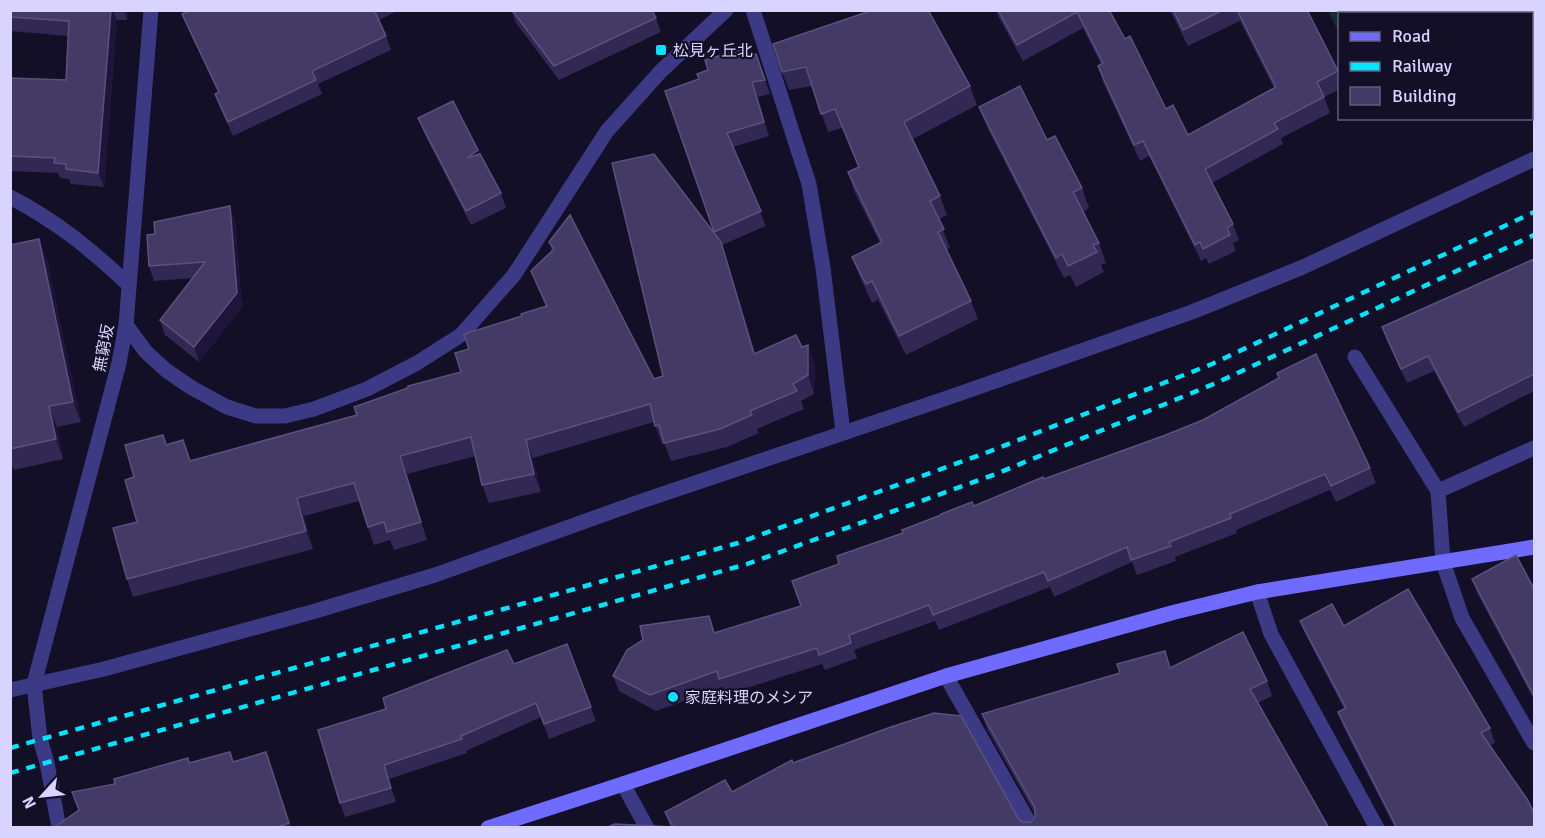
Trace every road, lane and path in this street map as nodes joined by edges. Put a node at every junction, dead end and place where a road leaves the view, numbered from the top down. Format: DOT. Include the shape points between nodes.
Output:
graph roads {
  1 [pos="150,10"];
  2 [pos="726,10"];
  3 [pos="753,10"];
  4 [pos="1534,159"];
  5 [pos="10,197"];
  6 [pos="128,284"];
  7 [pos="126,325"];
  8 [pos="1355,357"];
  9 [pos="843,432"];
  10 [pos="1534,448"];
  11 [pos="1438,491"];
  12 [pos="1534,547"];
  13 [pos="1443,562"];
  14 [pos="1257,592"];
  15 [pos="946,676"];
  16 [pos="34,684"];
  17 [pos="10,690"];
  18 [pos="1534,743"];
  19 [pos="623,784"];
  20 [pos="59,828"];
  21 [pos="488,828"];
  22 [pos="647,828"];
  23 [pos="1032,828"];
  24 [pos="1377,828"];
  1 -- 6 [label="street, 無窮坂"];
  2 -- 7 [label="street" via="661,71 607,131 514,275 460,335 367,389 314,409 285,416 256,416 227,407 167,371 146,352"];
  3 -- 9 [label="street" via="809,184"];
  4 -- 9 [label="street" via="1303,267 1192,312"];
  5 -- 6 [label="street" via="68,231"];
  6 -- 7 [label="street, 無窮坂"];
  7 -- 16 [label="street, 無窮坂"];
  8 -- 11 [label="street"];
  9 -- 16 [label="street" via="435,575 104,669"];
  10 -- 11 [label="street"];
  11 -- 13 [label="street"];
  12 -- 13 [label="street"];
  13 -- 14 [label="street"];
  13 -- 18 [label="street" via="1462,618"];
  14 -- 15 [label="street"];
  14 -- 24 [label="street" via="1271,634"];
  15 -- 19 [label="street"];
  15 -- 23 [label="street"];
  16 -- 17 [label="street"];
  16 -- 20 [label="street" via="40,739"];
  19 -- 21 [label="street"];
  19 -- 22 [label="street"];
}
